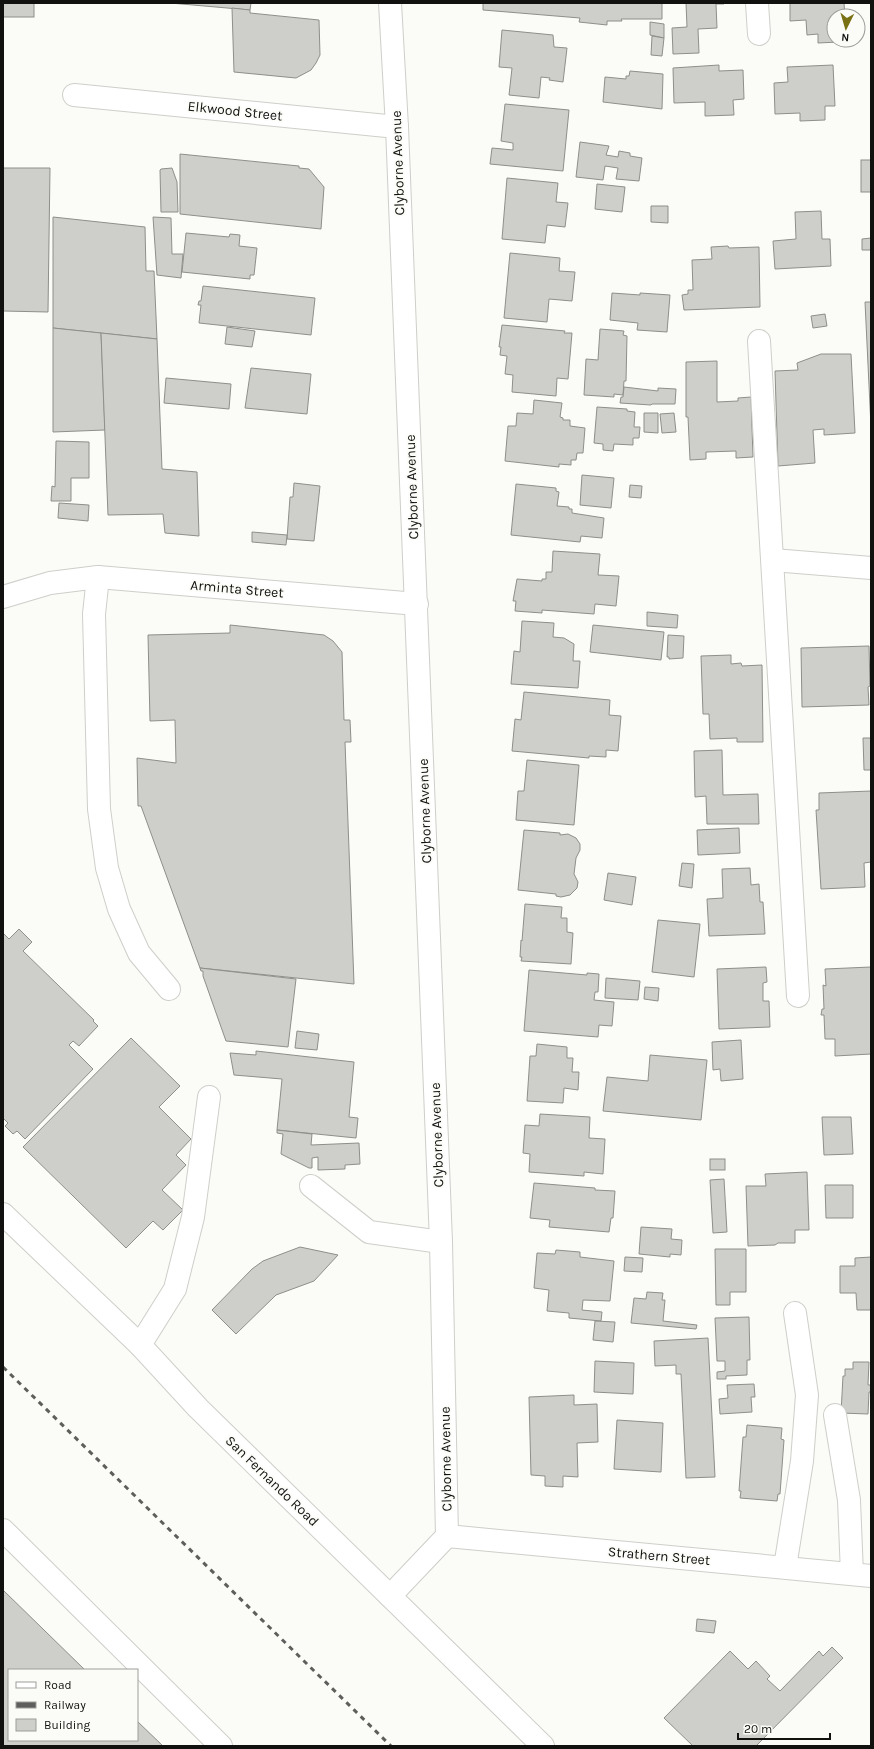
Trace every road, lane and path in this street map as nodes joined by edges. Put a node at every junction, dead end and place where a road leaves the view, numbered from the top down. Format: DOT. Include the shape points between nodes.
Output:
graph roads {
  1 [pos="390,3"];
  2 [pos="757,3"];
  3 [pos="758,34"];
  4 [pos="74,95"];
  5 [pos="397,127"];
  6 [pos="759,341"];
  7 [pos="773,560"];
  8 [pos="871,568"];
  9 [pos="98,577"];
  10 [pos="3,597"];
  11 [pos="417,604"];
  12 [pos="169,989"];
  13 [pos="798,996"];
  14 [pos="209,1097"];
  15 [pos="311,1186"];
  16 [pos="3,1214"];
  17 [pos="441,1242"];
  18 [pos="795,1313"];
  19 [pos="140,1345"];
  20 [pos="836,1415"];
  21 [pos="3,1530"];
  22 [pos="447,1536"];
  23 [pos="785,1568"];
  24 [pos="862,1575"];
  25 [pos="390,1596"];
  26 [pos="221,1746"];
  27 [pos="543,1746"];
  1 -- 5 [label="main road, Clyborne Avenue"];
  2 -- 3 [label="main road"];
  4 -- 5 [label="main road, Elkwood Street"];
  5 -- 11 [label="main road, Clyborne Avenue"];
  6 -- 7 [label="main road"];
  7 -- 8 [label="main road"];
  7 -- 13 [label="main road"];
  9 -- 10 [label="main road, Arminta Street" via="57,582"];
  9 -- 11 [label="main road, Arminta Street"];
  9 -- 12 [label="main road" via="94,614 98,785 107,868 119,909 139,953"];
  11 -- 17 [label="main road, Clyborne Avenue"];
  14 -- 19 [label="main road" via="193,1217 175,1289"];
  15 -- 17 [label="main road" via="369,1232"];
  16 -- 19 [label="main road, San Fernando Road"];
  17 -- 22 [label="main road, Clyborne Avenue"];
  18 -- 23 [label="main road" via="807,1396 802,1461"];
  19 -- 25 [label="main road, San Fernando Road" via="198,1408"];
  20 -- 24 [label="main road"];
  21 -- 26 [label="main road"];
  22 -- 23 [label="main road, Strathern Street"];
  22 -- 25 [label="main road"];
  23 -- 24 [label="main road, Strathern Street"];
  25 -- 27 [label="main road, San Fernando Road"];
}
